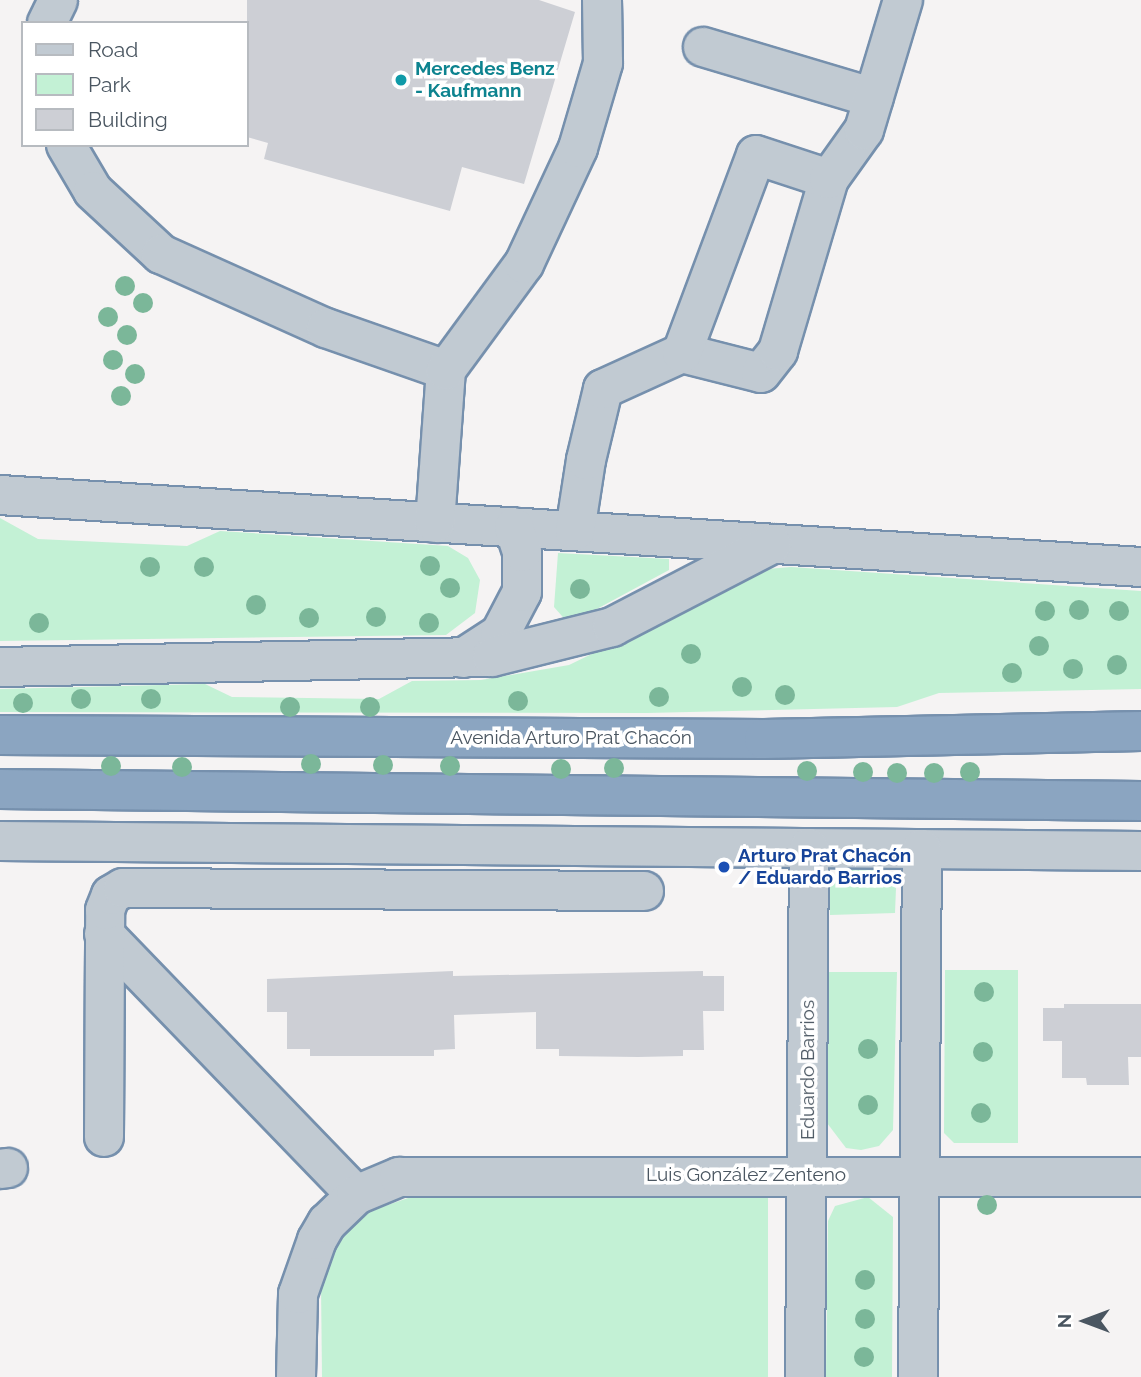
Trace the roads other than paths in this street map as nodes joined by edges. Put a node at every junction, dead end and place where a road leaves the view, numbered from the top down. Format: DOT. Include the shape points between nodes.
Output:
graph roads {
  1 [pos="58,0"];
  2 [pos="602,0"];
  3 [pos="903,0"];
  4 [pos="48,21"];
  5 [pos="703,47"];
  6 [pos="874,98"];
  7 [pos="67,147"];
  8 [pos="830,180"];
  9 [pos="682,353"];
  10 [pos="446,370"];
  11 [pos="0,495"];
  12 [pos="435,523"];
  13 [pos="514,527"];
  14 [pos="575,531"];
  15 [pos="774,543"];
  16 [pos="1141,567"];
  17 [pos="460,660"];
  18 [pos="0,667"];
  19 [pos="1141,732"];
  20 [pos="0,735"];
  21 [pos="0,789"];
  22 [pos="1141,801"];
  23 [pos="0,841"];
  24 [pos="809,848"];
  25 [pos="922,849"];
  26 [pos="1141,851"];
  27 [pos="644,891"];
  28 [pos="104,933"];
  29 [pos="104,1137"];
  30 [pos="807,1175"];
  31 [pos="920,1175"];
  32 [pos="1141,1177"];
  33 [pos="356,1195"];
  34 [pos="296,1377"];
  35 [pos="805,1377"];
  36 [pos="918,1377"];
  1 -- 4 [label="street"];
  2 -- 10 [label="street" via="603,63 578,148 524,264"];
  3 -- 6 [label="street"];
  5 -- 6 [label="street"];
  6 -- 8 [label="street" via="864,130"];
  7 -- 10 [label="street" via="93,191 161,254 326,328"];
  8 -- 9 [label="street" via="778,351 761,373"];
  8 -- 9 [label="street" via="756,155"];
  9 -- 14 [label="street" via="603,390"];
  10 -- 12 [label="street"];
  11 -- 12 [label="street"];
  12 -- 13 [label="street"];
  13 -- 14 [label="street"];
  13 -- 17 [label="street" via="525,570 514,614 500,634"];
  14 -- 15 [label="street"];
  15 -- 16 [label="street"];
  15 -- 17 [label="street" via="612,626 539,649"];
  17 -- 18 [label="street"];
  19 -- 20 [label="highway, Avenida Arturo Prat Chacón" via="764,740"];
  21 -- 22 [label="highway"];
  23 -- 24 [label="street"];
  24 -- 25 [label="street"];
  24 -- 30 [label="street, Eduardo Barrios"];
  25 -- 26 [label="street"];
  25 -- 31 [label="street"];
  27 -- 28 [label="street" via="123,888 111,895"];
  28 -- 29 [label="street"];
  28 -- 33 [label="street"];
  30 -- 31 [label="street, Luis González Zenteno"];
  30 -- 33 [label="street, Luis González Zenteno" via="423,1175 399,1177"];
  30 -- 35 [label="street, Eduardo Barrios"];
  31 -- 32 [label="street, Luis González Zenteno"];
  31 -- 36 [label="street"];
  33 -- 34 [label="street" via="327,1223 306,1266 298,1294"];
}
